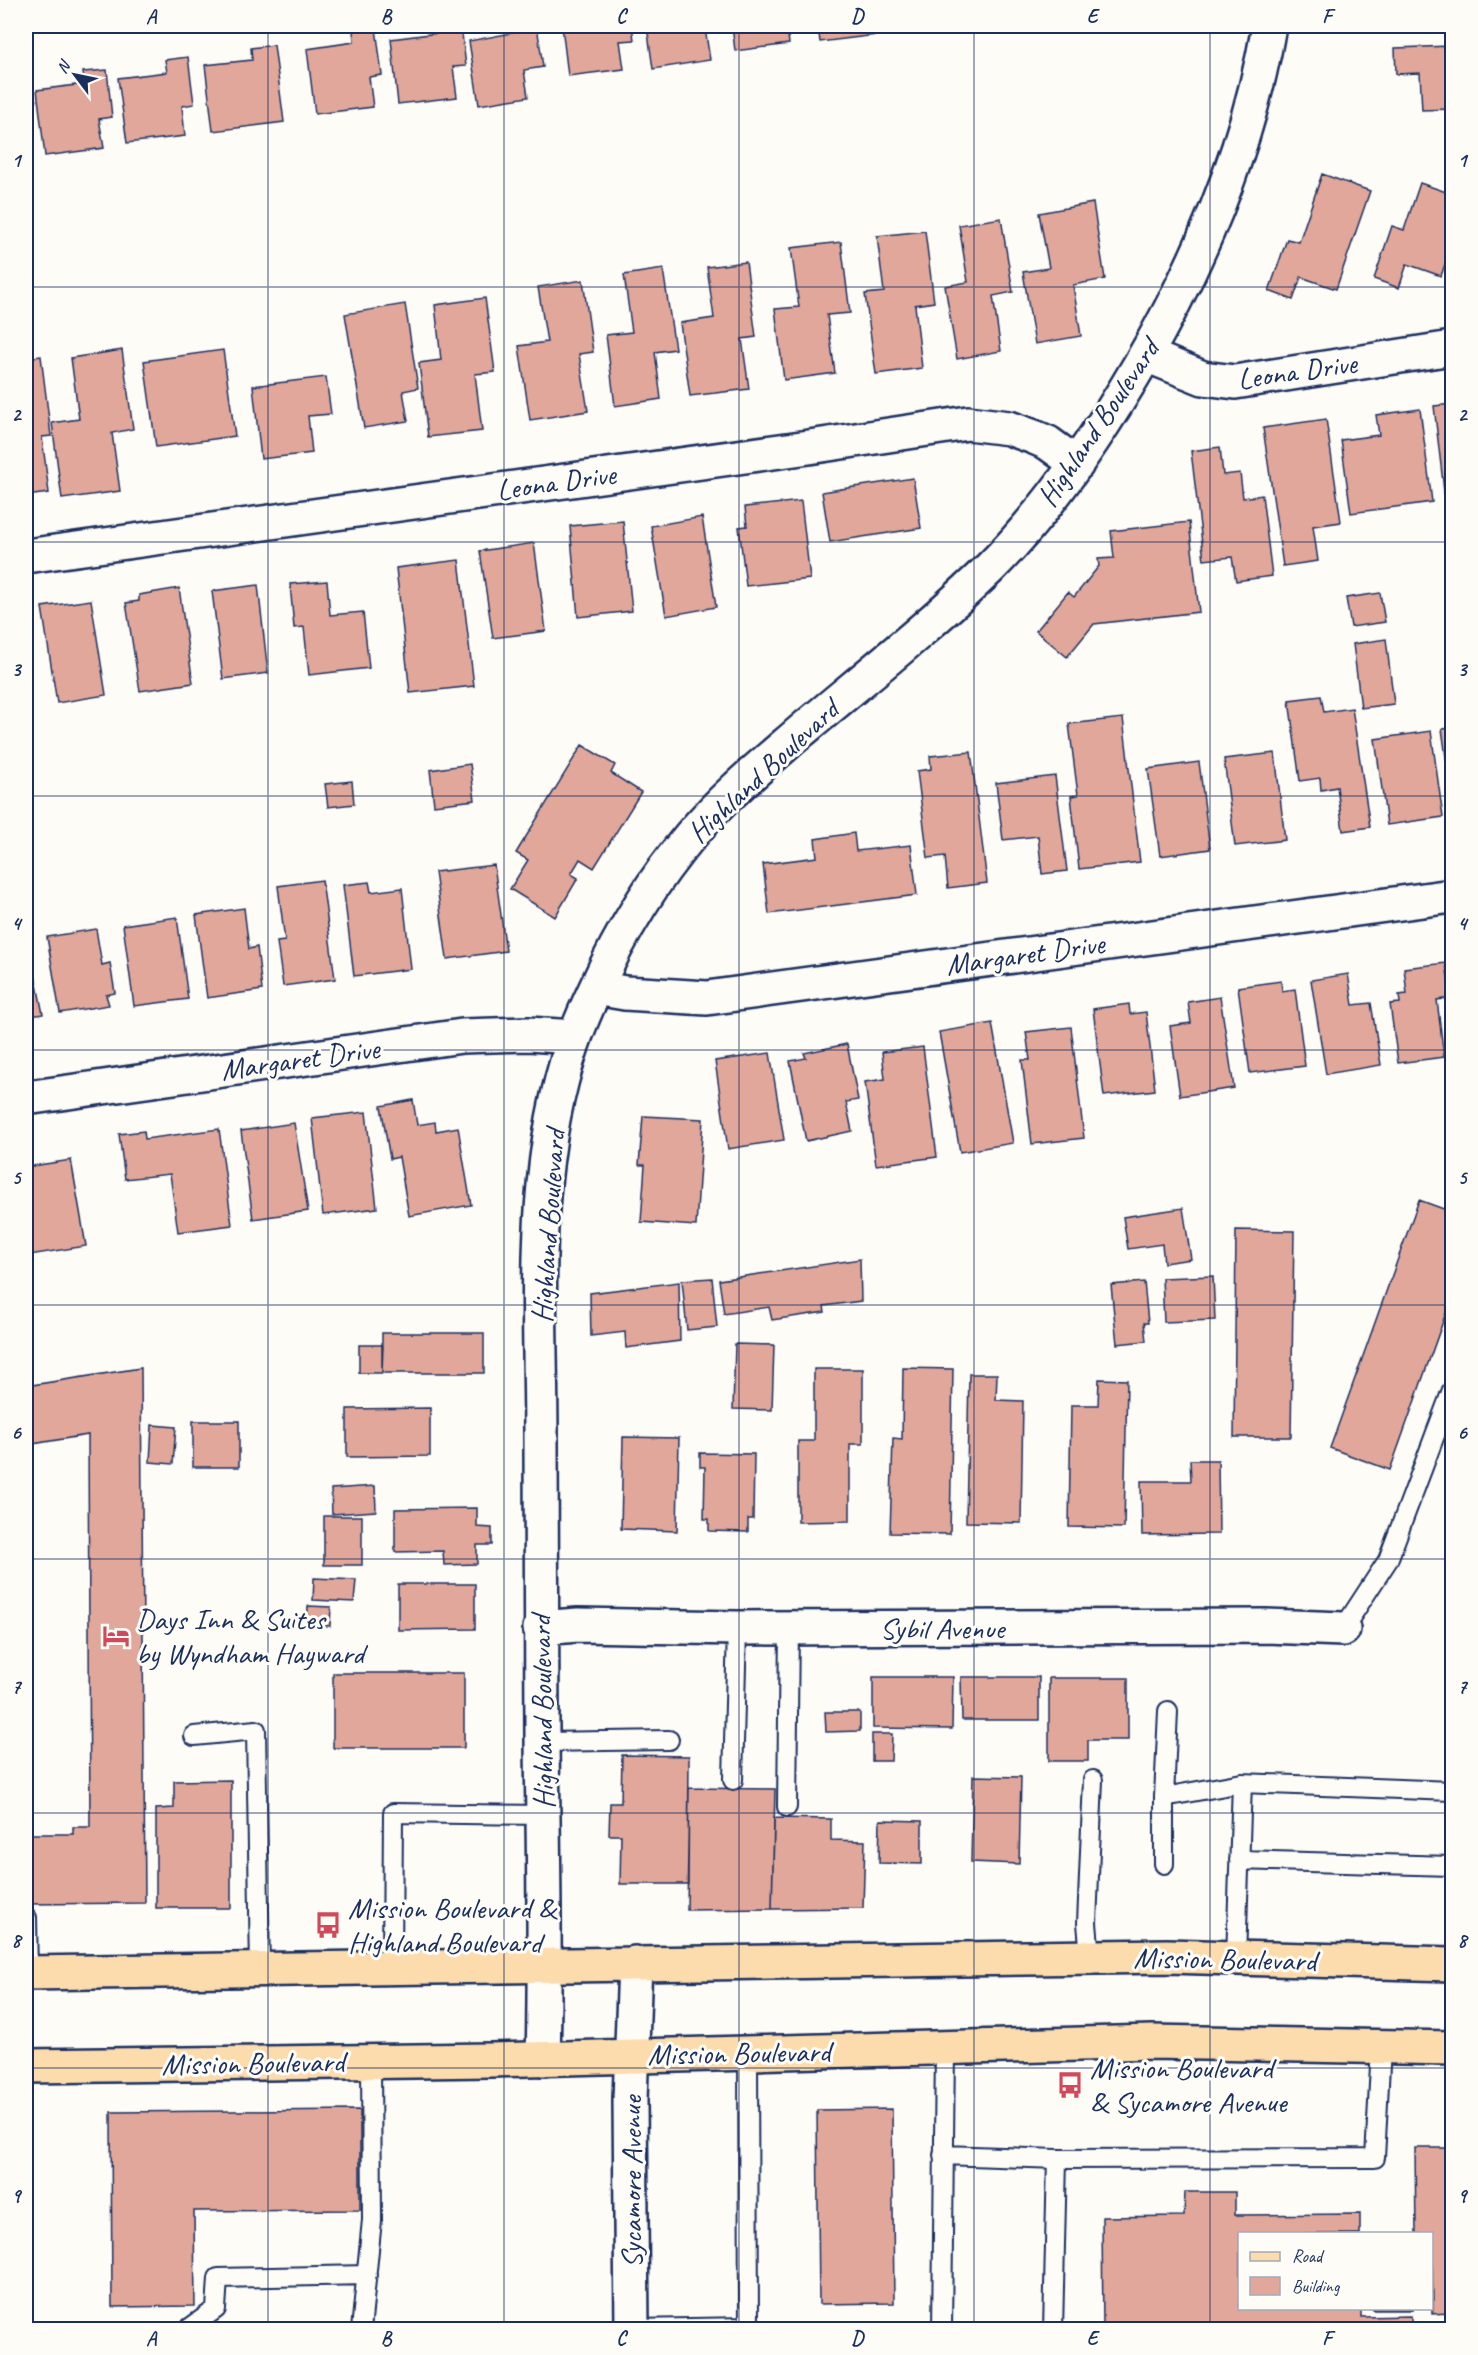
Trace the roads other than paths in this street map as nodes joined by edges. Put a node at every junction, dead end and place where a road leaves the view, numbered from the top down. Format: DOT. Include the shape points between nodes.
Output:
graph roads {
  1 [pos="1269,26"];
  2 [pos="1452,348"];
  3 [pos="1146,355"];
  4 [pos="1077,464"];
  5 [pos="26,556"];
  6 [pos="1452,896"];
  7 [pos="596,988"];
  8 [pos="575,1037"];
  9 [pos="26,1098"];
  10 [pos="1452,1390"];
  11 [pos="540,1628"];
  12 [pos="737,1628"];
  13 [pos="789,1628"];
  14 [pos="1343,1629"];
  15 [pos="1168,1710"];
  16 [pos="194,1736"];
  17 [pos="669,1740"];
  18 [pos="542,1742"];
  19 [pos="733,1780"];
  20 [pos="1093,1780"];
  21 [pos="1242,1783"];
  22 [pos="1452,1791"];
  23 [pos="1164,1797"];
  24 [pos="787,1807"];
  25 [pos="543,1815"];
  26 [pos="1239,1860"];
  27 [pos="1164,1864"];
  28 [pos="1452,1866"];
  29 [pos="27,1918"];
  30 [pos="1090,1957"];
  31 [pos="1236,1958"];
  32 [pos="635,1963"];
  33 [pos="1452,1964"];
  34 [pos="546,1965"];
  35 [pos="392,1967"];
  36 [pos="260,1969"];
  37 [pos="27,1973"];
  38 [pos="1381,2047"];
  39 [pos="945,2048"];
  40 [pos="1452,2048"];
  41 [pos="748,2054"];
  42 [pos="630,2055"];
  43 [pos="543,2059"];
  44 [pos="371,2062"];
  45 [pos="26,2066"];
  46 [pos="943,2155"];
  47 [pos="1056,2159"];
  48 [pos="367,2275"];
  49 [pos="632,2329"];
  50 [pos="187,2330"];
  51 [pos="361,2330"];
  52 [pos="942,2330"];
  53 [pos="1053,2330"];
  1 -- 3 [label="street, Highland Boulevard" via="1247,124 1221,201 1191,272"];
  2 -- 3 [label="street, Leona Drive" via="1235,382 1203,378"];
  3 -- 4 [label="street, Highland Boulevard"];
  4 -- 5 [label="street, Leona Drive" via="1048,443 1026,434 968,423"];
  4 -- 7 [label="street, Highland Boulevard" via="993,565 753,772 695,830 650,890"];
  6 -- 7 [label="street, Margaret Drive" via="706,998"];
  7 -- 8 [label="street, Highland Boulevard"];
  8 -- 9 [label="street, Margaret Drive" via="462,1036"];
  8 -- 11 [label="street, Highland Boulevard" via="546,1162 541,1246"];
  10 -- 14 [label="lane" via="1388,1560"];
  11 -- 12 [label="street, Sybil Avenue"];
  11 -- 18 [label="street, Highland Boulevard"];
  12 -- 13 [label="street, Sybil Avenue"];
  12 -- 19 [label="lane"];
  13 -- 14 [label="street, Sybil Avenue"];
  13 -- 24 [label="lane"];
  15 -- 23 [label="lane"];
  16 -- 36 [label="lane" via="256,1730"];
  17 -- 18 [label="lane"];
  18 -- 25 [label="street, Highland Boulevard"];
  20 -- 30 [label="lane" via="1087,1923"];
  21 -- 22 [label="lane"];
  21 -- 23 [label="lane"];
  21 -- 26 [label="lane"];
  23 -- 27 [label="lane"];
  25 -- 34 [label="street, Highland Boulevard"];
  25 -- 35 [label="lane" via="393,1813"];
  26 -- 28 [label="lane"];
  26 -- 31 [label="lane"];
  29 -- 37 [label="lane"];
  30 -- 31 [label="main road, Mission Boulevard"];
  30 -- 32 [label="main road, Mission Boulevard"];
  31 -- 33 [label="main road, Mission Boulevard"];
  32 -- 34 [label="main road, Mission Boulevard"];
  32 -- 42 [label="street, Sycamore Avenue"];
  34 -- 35 [label="main road, Mission Boulevard"];
  34 -- 43 [label="street, Highland Boulevard"];
  35 -- 36 [label="main road, Mission Boulevard"];
  36 -- 37 [label="main road, Mission Boulevard"];
  38 -- 39 [label="main road, Mission Boulevard" via="1152,2042"];
  38 -- 40 [label="main road, Mission Boulevard"];
  38 -- 47 [label="lane" via="1375,2158"];
  39 -- 41 [label="main road, Mission Boulevard"];
  39 -- 46 [label="lane"];
  41 -- 42 [label="main road, Mission Boulevard"];
  41 -- 49 [label="lane" via="749,2327"];
  42 -- 43 [label="main road, Mission Boulevard"];
  42 -- 49 [label="street, Sycamore Avenue"];
  43 -- 44 [label="main road, Mission Boulevard"];
  44 -- 45 [label="main road, Mission Boulevard"];
  44 -- 48 [label="lane" via="372,2220"];
  46 -- 47 [label="lane"];
  46 -- 52 [label="lane"];
  47 -- 53 [label="lane"];
  48 -- 50 [label="lane" via="218,2278 216,2309"];
  48 -- 51 [label="lane"];
}
